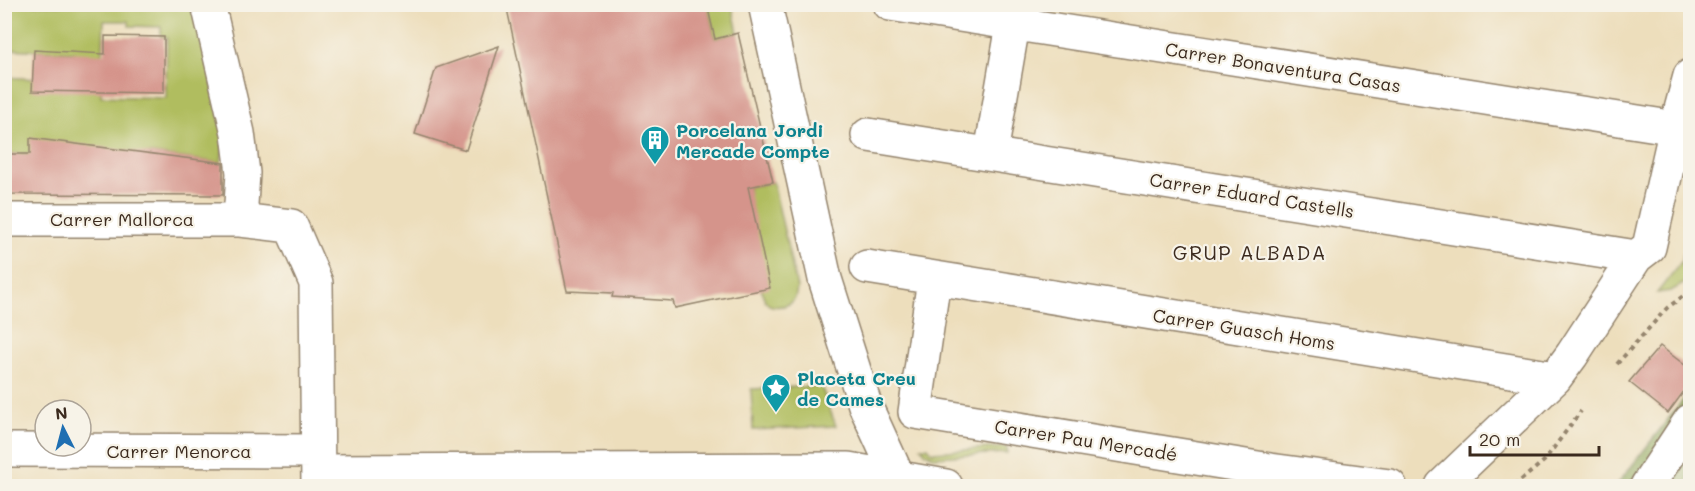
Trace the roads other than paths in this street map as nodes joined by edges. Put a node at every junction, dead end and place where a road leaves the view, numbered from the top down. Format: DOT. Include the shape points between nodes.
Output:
graph roads {
  1 [pos="208,4"];
  2 [pos="765,4"];
  3 [pos="890,4"];
  4 [pos="1013,25"];
  5 [pos="1690,76"];
  6 [pos="1676,128"];
  7 [pos="868,135"];
  8 [pos="991,153"];
  9 [pos="4,220"];
  10 [pos="240,220"];
  11 [pos="1636,256"];
  12 [pos="867,267"];
  13 [pos="934,279"];
  14 [pos="1555,378"];
  15 [pos="1690,421"];
  16 [pos="4,450"];
  17 [pos="318,470"];
  18 [pos="648,478"];
  19 [pos="900,481"];
  20 [pos="946,486"];
  21 [pos="1390,486"];
  22 [pos="1442,486"];
  23 [pos="1647,486"];
  1 -- 10 [label="street" via="238,133 243,173"];
  2 -- 19 [label="street" via="825,279 865,405"];
  3 -- 4 [label="street, Carrer Bonaventura Casas"];
  4 -- 6 [label="street, Carrer Bonaventura Casas"];
  4 -- 8 [label="street"];
  5 -- 6 [label="street"];
  6 -- 11 [label="street" via="1649,247"];
  7 -- 8 [label="street, Carrer Eduard Castells"];
  8 -- 11 [label="street, Carrer Eduard Castells"];
  9 -- 10 [label="street, Carrer Mallorca"];
  10 -- 17 [label="street, Carrer Mallorca" via="291,226 316,283"];
  11 -- 14 [label="street"];
  12 -- 13 [label="street, Carrer Guasch Homs"];
  13 -- 14 [label="street, Carrer Guasch Homs"];
  13 -- 21 [label="street, Carrer Pau Mercadé" via="915,412"];
  14 -- 22 [label="street"];
  15 -- 23 [label="street"];
  16 -- 17 [label="street, Carrer Menorca"];
  17 -- 18 [label="street, Carrer Menorca"];
  18 -- 19 [label="street, Carrer Menorca" via="848,469"];
  19 -- 20 [label="street, Carrer Menorca"];
}
